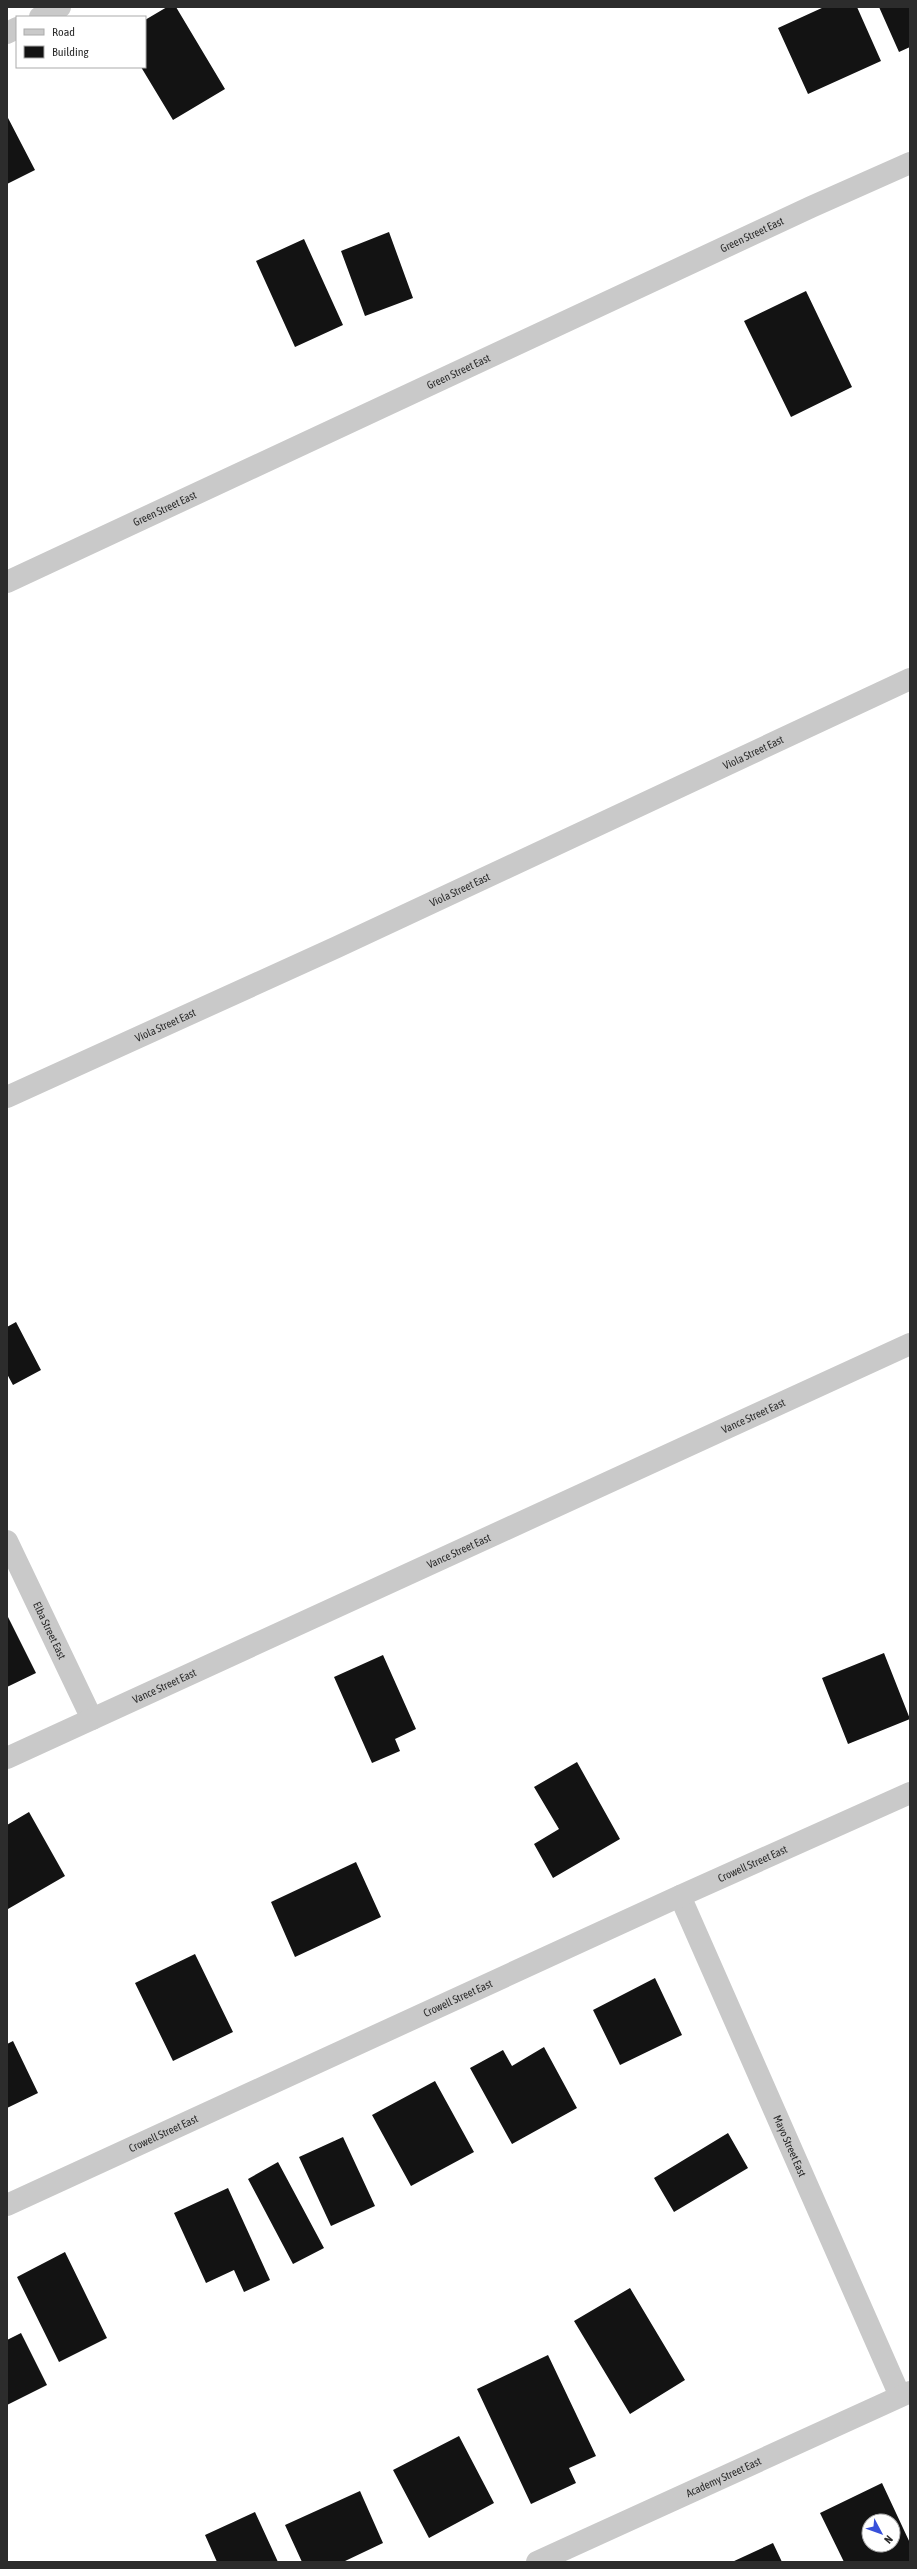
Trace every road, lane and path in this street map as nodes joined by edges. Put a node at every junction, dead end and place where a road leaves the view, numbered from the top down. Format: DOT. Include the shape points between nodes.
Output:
graph roads {
  1 [pos="60,7"];
  2 [pos="42,16"];
  3 [pos="16,28"];
  4 [pos="7,33"];
  5 [pos="910,163"];
  6 [pos="7,582"];
  7 [pos="910,679"];
  8 [pos="7,1097"];
  9 [pos="910,1344"];
  10 [pos="7,1541"];
  11 [pos="92,1719"];
  12 [pos="7,1758"];
  13 [pos="910,1793"];
  14 [pos="680,1896"];
  15 [pos="7,2205"];
  16 [pos="905,2394"];
  17 [pos="537,2562"];
  1 -- 2 [label="street"];
  3 -- 4 [label="street"];
  5 -- 6 [label="street, Green Street East"];
  7 -- 8 [label="street, Viola Street East" via="330,951"];
  9 -- 11 [label="street, Vance Street East"];
  10 -- 11 [label="street, Elba Street East"];
  11 -- 12 [label="street, Vance Street East"];
  13 -- 14 [label="street, Crowell Street East"];
  14 -- 15 [label="street, Crowell Street East"];
  14 -- 16 [label="street, Mayo Street East"];
  16 -- 17 [label="street, Academy Street East"];
}
